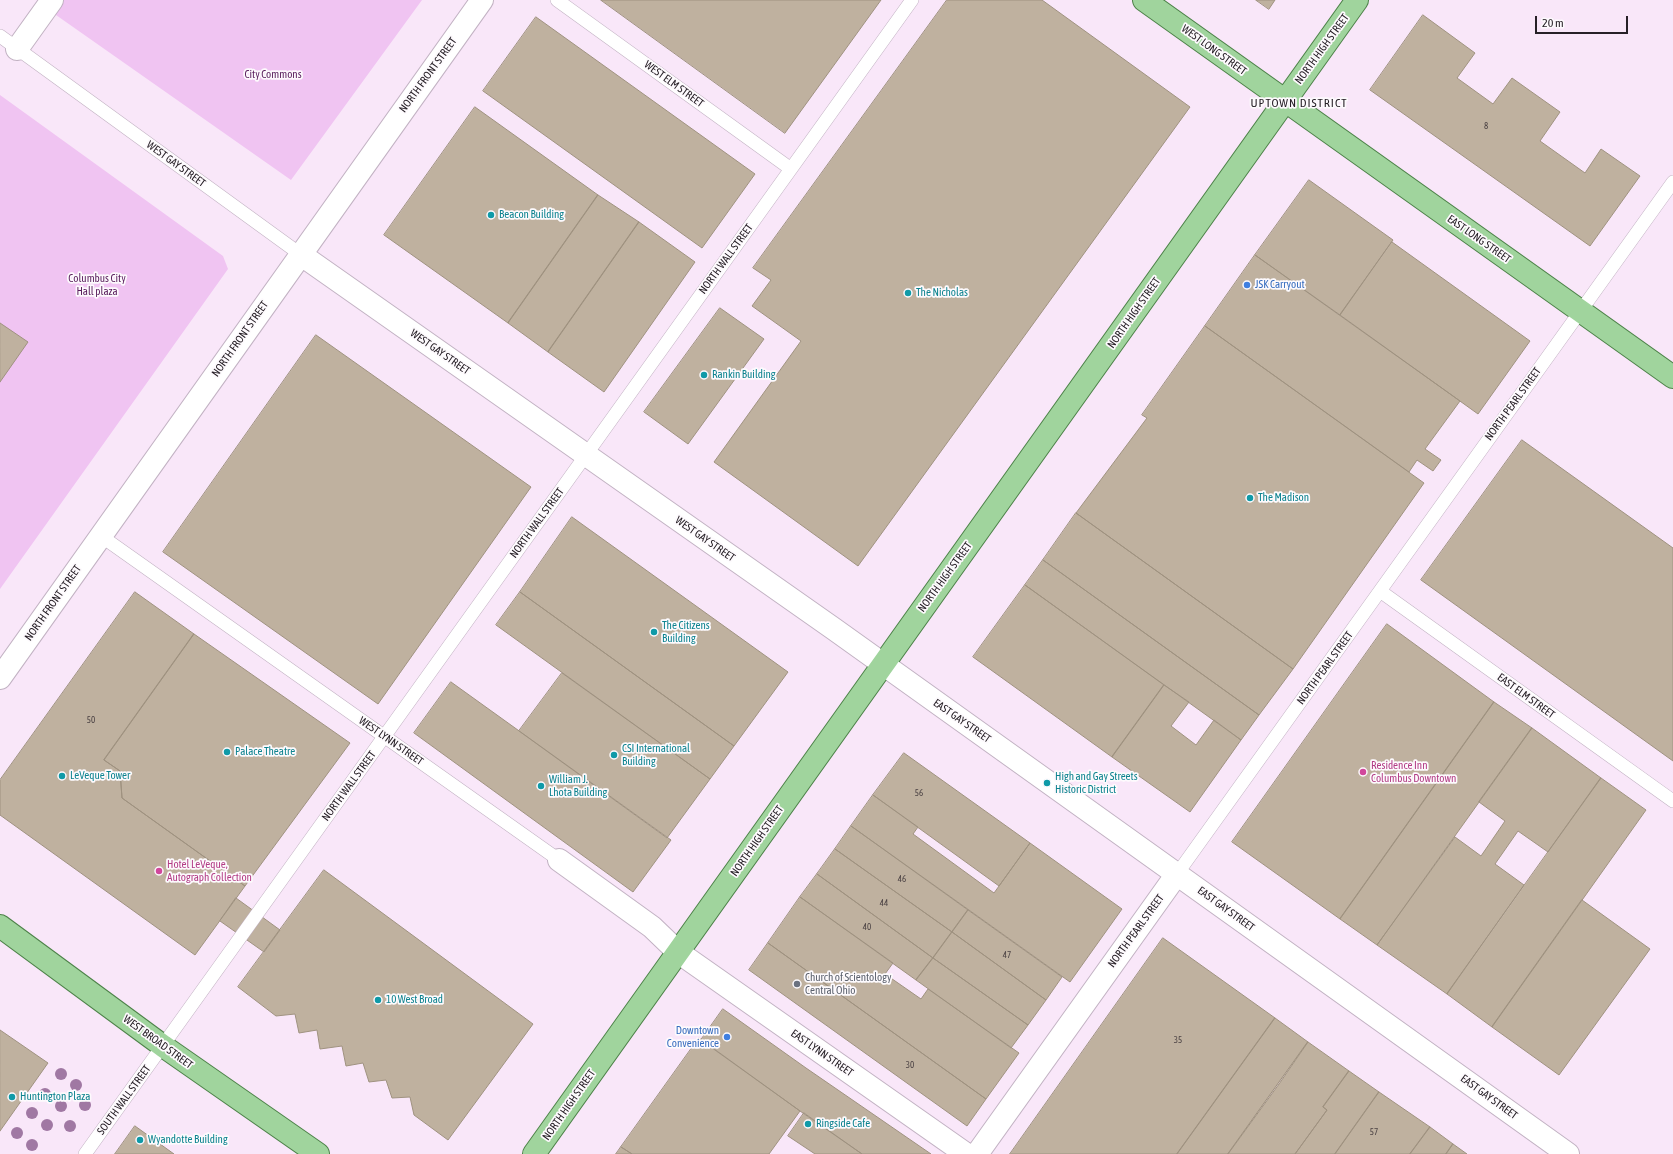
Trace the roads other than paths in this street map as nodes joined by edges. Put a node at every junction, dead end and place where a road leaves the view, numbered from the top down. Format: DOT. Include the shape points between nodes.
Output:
graph roads {
  1 [pos="52,0"];
  2 [pos="482,0"];
  3 [pos="558,0"];
  4 [pos="912,0"];
  5 [pos="1144,0"];
  6 [pos="1357,0"];
  7 [pos="0,36"];
  8 [pos="17,49"];
  9 [pos="1285,101"];
  10 [pos="791,168"];
  11 [pos="1673,182"];
  12 [pos="300,254"];
  13 [pos="1580,311"];
  14 [pos="1673,377"];
  15 [pos="586,455"];
  16 [pos="101,536"];
  17 [pos="1380,591"];
  18 [pos="883,664"];
  19 [pos="0,678"];
  20 [pos="384,736"];
  21 [pos="1673,801"];
  22 [pos="559,860"];
  23 [pos="1177,874"];
  24 [pos="0,926"];
  25 [pos="678,952"];
  26 [pos="163,1046"];
  27 [pos="85,1154"];
  28 [pos="318,1154"];
  29 [pos="534,1154"];
  30 [pos="966,1154"];
  31 [pos="977,1154"];
  32 [pos="1568,1154"];
  1 -- 8 [label="street"];
  2 -- 12 [label="street, NORTH FRONT STREET"];
  3 -- 10 [label="lane, WEST ELM STREET"];
  4 -- 10 [label="lane, NORTH WALL STREET"];
  5 -- 9 [label="main road, WEST LONG STREET"];
  6 -- 9 [label="main road, NORTH HIGH STREET"];
  7 -- 8 [label="lane, WEST GAY STREET"];
  8 -- 12 [label="lane, WEST GAY STREET"];
  9 -- 13 [label="main road, EAST LONG STREET"];
  9 -- 18 [label="main road, NORTH HIGH STREET"];
  10 -- 15 [label="lane, NORTH WALL STREET"];
  11 -- 13 [label="lane, NORTH PEARL STREET"];
  12 -- 15 [label="street, WEST GAY STREET"];
  12 -- 16 [label="street, NORTH FRONT STREET"];
  13 -- 14 [label="main road, EAST LONG STREET"];
  13 -- 17 [label="lane, NORTH PEARL STREET"];
  15 -- 18 [label="street, WEST GAY STREET"];
  15 -- 20 [label="lane, NORTH WALL STREET"];
  16 -- 19 [label="street, NORTH FRONT STREET"];
  16 -- 20 [label="lane, WEST LYNN STREET"];
  17 -- 21 [label="lane, EAST ELM STREET"];
  17 -- 23 [label="lane, NORTH PEARL STREET"];
  18 -- 23 [label="street, EAST GAY STREET"];
  18 -- 25 [label="main road, NORTH HIGH STREET"];
  20 -- 22 [label="lane, WEST LYNN STREET"];
  20 -- 26 [label="lane, NORTH WALL STREET"];
  22 -- 25 [label="street, WEST LYNN STREET" via="652,927"];
  23 -- 31 [label="street, NORTH PEARL STREET"];
  23 -- 32 [label="street, EAST GAY STREET"];
  24 -- 26 [label="main road, WEST BROAD STREET"];
  25 -- 29 [label="main road, NORTH HIGH STREET"];
  25 -- 30 [label="street, EAST LYNN STREET"];
  26 -- 27 [label="lane, SOUTH WALL STREET"];
  26 -- 28 [label="main road, WEST BROAD STREET"];
}
